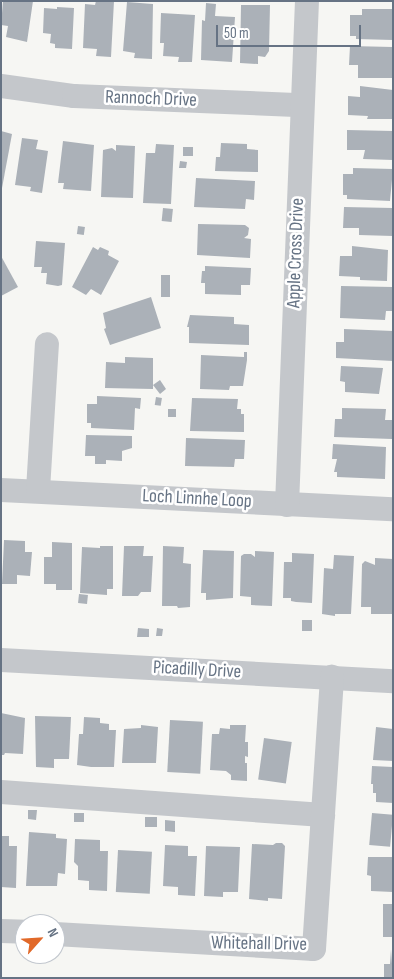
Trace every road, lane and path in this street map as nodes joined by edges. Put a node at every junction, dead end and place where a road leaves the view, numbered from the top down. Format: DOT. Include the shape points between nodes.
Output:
graph roads {
  1 [pos="307,1"];
  2 [pos="1,86"];
  3 [pos="302,105"];
  4 [pos="47,344"];
  5 [pos="1,490"];
  6 [pos="38,490"];
  7 [pos="287,505"];
  8 [pos="393,508"];
  9 [pos="1,660"];
  10 [pos="332,677"];
  11 [pos="393,681"];
  12 [pos="1,792"];
  13 [pos="323,815"];
  14 [pos="1,931"];
  15 [pos="15,932"];
  16 [pos="65,935"];
  1 -- 3 [label="street, Apple Cross Drive"];
  2 -- 3 [label="street, Rannoch Drive" via="74,96"];
  3 -- 7 [label="street, Apple Cross Drive"];
  4 -- 6 [label="street"];
  5 -- 6 [label="street, Loch Linnhe Loop"];
  6 -- 7 [label="street, Loch Linnhe Loop"];
  7 -- 8 [label="street, Loch Linnhe Loop"];
  9 -- 10 [label="street, Picadilly Drive"];
  10 -- 11 [label="street, Picadilly Drive"];
  10 -- 13 [label="street, Whitehall Drive"];
  12 -- 13 [label="street"];
  13 -- 16 [label="street, Whitehall Drive" via="314,949"];
  14 -- 15 [label="street"];
}
